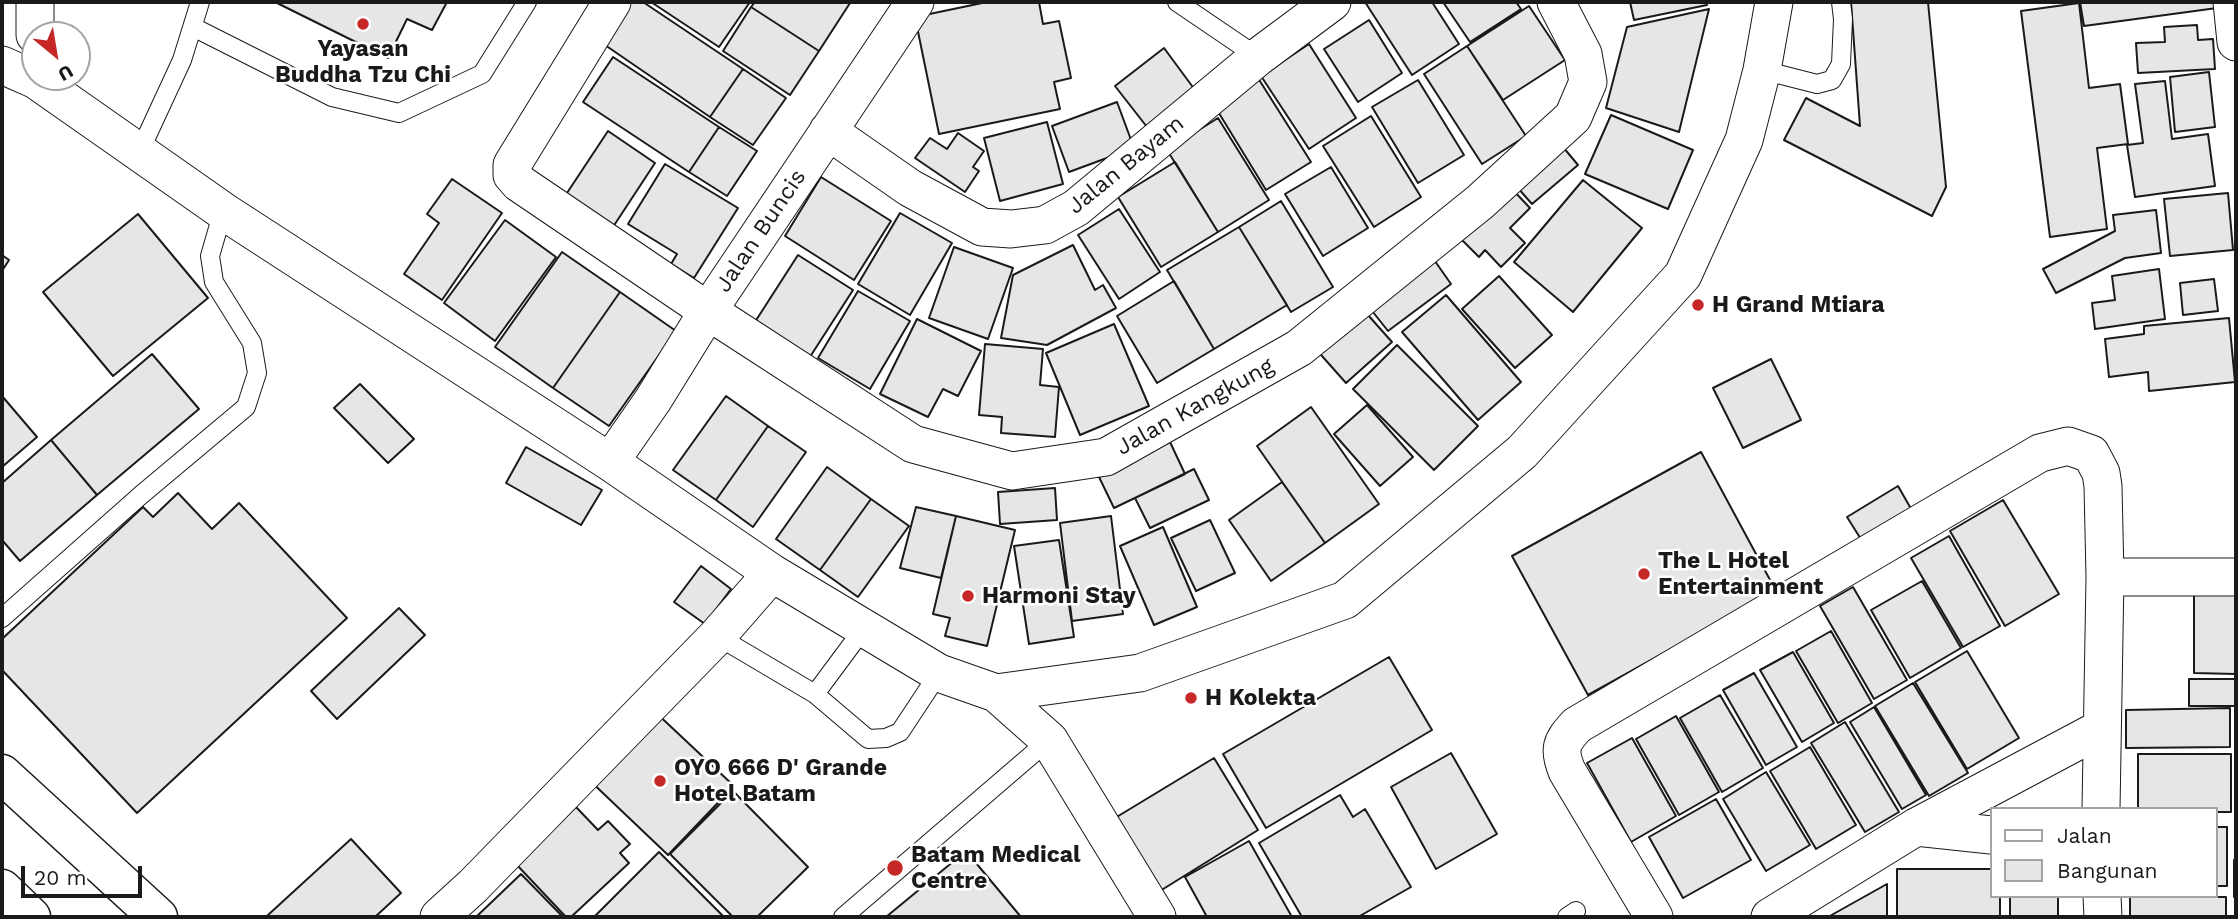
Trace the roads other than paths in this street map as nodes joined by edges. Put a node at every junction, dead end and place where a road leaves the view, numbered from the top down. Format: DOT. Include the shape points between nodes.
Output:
graph roads {
  1 [pos="34,2"];
  2 [pos="200,2"];
  3 [pos="527,2"];
  4 [pos="612,2"];
  5 [pos="915,2"];
  6 [pos="1177,2"];
  7 [pos="1556,2"];
  8 [pos="1774,2"];
  9 [pos="1841,2"];
  10 [pos="2232,2"];
  11 [pos="1322,4"];
  12 [pos="35,21"];
  13 [pos="193,27"];
  14 [pos="2236,41"];
  15 [pos="1258,57"];
  16 [pos="2,65"];
  17 [pos="1762,70"];
  18 [pos="21,73"];
  19 [pos="53,91"];
  20 [pos="828,131"];
  21 [pos="139,153"];
  22 [pos="223,211"];
  23 [pos="708,311"];
  24 [pos="610,462"];
  25 [pos="772,573"];
  26 [pos="2105,577"];
  27 [pos="2236,577"];
  28 [pos="2,618"];
  29 [pos="864,628"];
  30 [pos="717,636"];
  31 [pos="939,673"];
  32 [pos="996,693"];
  33 [pos="815,694"];
  34 [pos="2102,727"];
  35 [pos="1049,740"];
  36 [pos="2,774"];
  37 [pos="2101,807"];
  38 [pos="1916,827"];
  39 [pos="1990,835"];
  40 [pos="2,889"];
  41 [pos="2102,898"];
  42 [pos="31,917"];
  43 [pos="158,917"];
  44 [pos="439,917"];
  45 [pos="843,917"];
  46 [pos="1157,917"];
  47 [pos="1654,917"];
  48 [pos="1770,917"];
  49 [pos="2103,917"];
  1 -- 12 [label="street"];
  2 -- 13 [label="lane"];
  3 -- 13 [label="lane" via="482,74 398,113 332,97"];
  4 -- 23 [label="street, Jalan Kangkung" via="512,165 512,176"];
  5 -- 20 [label="street, Jalan Buncis"];
  6 -- 15 [label="lane"];
  7 -- 23 [label="street, Jalan Kangkung" via="1583,54 1588,82 1573,117 1480,202 1299,348 1106,457 1012,471 913,444"];
  8 -- 17 [label="street"];
  9 -- 17 [label="lane" via="1841,64 1832,80 1817,84"];
  10 -- 14 [label="street"];
  11 -- 15 [label="street, Jalan Bayam"];
  13 -- 21 [label="lane"];
  15 -- 20 [label="street, Jalan Bayam" via="1076,208 1045,225 982,227 910,187"];
  16 -- 18 [label="street"];
  17 -- 32 [label="street" via="1744,140 1683,275 1522,452 1345,600 1140,673"];
  19 -- 21 [label="street"];
  20 -- 23 [label="street, Jalan Buncis"];
  21 -- 22 [label="street"];
  22 -- 24 [label="street"];
  22 -- 28 [label="lane" via="210,256 214,282 252,343 257,373 246,407"];
  23 -- 24 [label="street, Jalan Buncis"];
  24 -- 25 [label="street"];
  25 -- 29 [label="street"];
  25 -- 30 [label="street"];
  26 -- 27 [label="street"];
  26 -- 34 [label="street"];
  26 -- 47 [label="street" via="2101,473 2091,454 2068,446 2040,453 1577,725 1564,738 1561,756 1567,771"];
  29 -- 31 [label="street"];
  29 -- 33 [label="lane"];
  30 -- 33 [label="lane"];
  30 -- 44 [label="street"];
  31 -- 32 [label="street"];
  31 -- 33 [label="lane" via="900,732 886,738 869,739"];
  32 -- 35 [label="street"];
  34 -- 37 [label="street"];
  34 -- 38 [label="street"];
  35 -- 45 [label="lane"];
  35 -- 46 [label="street"];
  36 -- 43 [label="main road"];
  38 -- 39 [label="street"];
  38 -- 48 [label="street"];
  40 -- 42 [label="main road"];
  41 -- 49 [label="street"];
}
